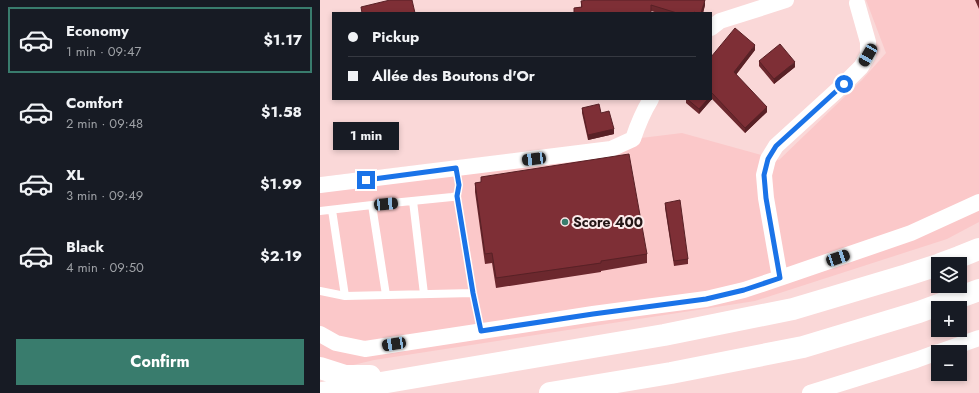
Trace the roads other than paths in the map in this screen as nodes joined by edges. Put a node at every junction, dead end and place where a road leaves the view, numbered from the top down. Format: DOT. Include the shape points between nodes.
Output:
graph roads {
  1 [pos="786,0"];
  2 [pos="857,1"];
  3 [pos="712,27"];
  4 [pos="651,100"];
  5 [pos="456,168"];
  6 [pos="320,185"];
  7 [pos="457,196"];
  8 [pos="413,201"];
  9 [pos="979,202"];
  10 [pos="372,205"];
  11 [pos="332,210"];
  12 [pos="320,211"];
  13 [pos="979,249"];
  14 [pos="961,257"];
  15 [pos="931,267"];
  16 [pos="780,278"];
  17 [pos="979,290"];
  18 [pos="320,291"];
  19 [pos="473,293"];
  20 [pos="424,294"];
  21 [pos="386,295"];
  22 [pos="345,296"];
  23 [pos="739,320"];
  24 [pos="481,331"];
  25 [pos="320,334"];
  26 [pos="979,338"];
  27 [pos="959,345"];
  28 [pos="931,355"];
  29 [pos="320,368"];
  30 [pos="322,393"];
  31 [pos="550,393"];
  32 [pos="810,393"];
  1 -- 3 [label="street" via="720,21"];
  2 -- 16 [label="street" via="868,42 868,55 862,67 776,146 768,159 764,175 766,198"];
  4 -- 5 [label="street" via="645,108 633,139 611,149"];
  5 -- 6 [label="street"];
  5 -- 7 [label="lane" via="459,185"];
  7 -- 8 [label="lane"];
  7 -- 19 [label="lane"];
  8 -- 10 [label="lane"];
  8 -- 20 [label="lane"];
  9 -- 16 [label="street" via="911,233"];
  10 -- 11 [label="lane"];
  10 -- 21 [label="lane"];
  11 -- 12 [label="lane"];
  11 -- 22 [label="lane"];
  13 -- 14 [label="highway"];
  15 -- 23 [label="highway" via="794,310"];
  16 -- 24 [label="street" via="706,299"];
  17 -- 31 [label="highway" via="919,312 803,347"];
  18 -- 22 [label="lane"];
  19 -- 20 [label="lane"];
  19 -- 24 [label="lane"];
  20 -- 21 [label="lane"];
  21 -- 22 [label="lane"];
  23 -- 29 [label="highway" via="689,324 380,376 345,376"];
  23 -- 30 [label="highway"];
  24 -- 25 [label="street" via="365,349 336,343"];
  26 -- 27 [label="street"];
  28 -- 32 [label="street"];
}
